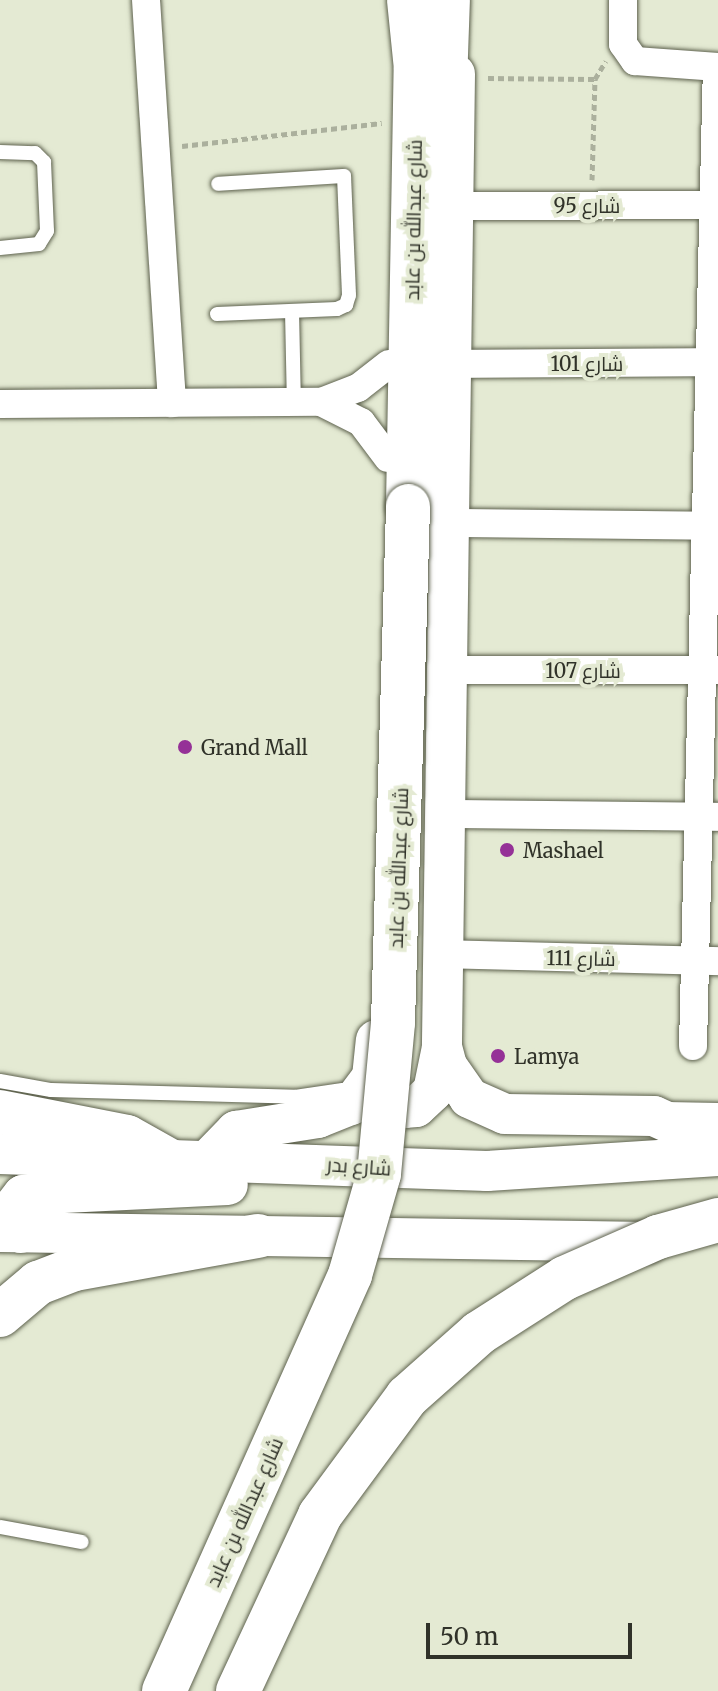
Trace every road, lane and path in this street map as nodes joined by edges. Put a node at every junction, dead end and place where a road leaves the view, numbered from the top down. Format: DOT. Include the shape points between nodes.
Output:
graph roads {
  1 [pos="146,0"];
  2 [pos="406,0"];
  3 [pos="449,0"];
  4 [pos="623,0"];
  5 [pos="622,34"];
  6 [pos="718,67"];
  7 [pos="455,78"];
  8 [pos="595,79"];
  9 [pos="399,121"];
  10 [pos="156,149"];
  11 [pos="0,152"];
  12 [pos="218,184"];
  13 [pos="591,205"];
  14 [pos="716,205"];
  15 [pos="457,206"];
  16 [pos="0,248"];
  17 [pos="292,311"];
  18 [pos="217,314"];
  19 [pos="714,362"];
  20 [pos="389,364"];
  21 [pos="455,364"];
  22 [pos="308,402"];
  23 [pos="172,403"];
  24 [pos="0,404"];
  25 [pos="388,458"];
  26 [pos="430,512"];
  27 [pos="712,526"];
  28 [pos="449,670"];
  29 [pos="710,670"];
  30 [pos="447,814"];
  31 [pos="708,817"];
  32 [pos="444,954"];
  33 [pos="706,961"];
  34 [pos="693,1046"];
  35 [pos="442,1047"];
  36 [pos="374,1068"];
  37 [pos="0,1081"];
  38 [pos="0,1112"];
  39 [pos="636,1116"];
  40 [pos="718,1117"];
  41 [pos="718,1145"];
  42 [pos="0,1154"];
  43 [pos="718,1156"];
  44 [pos="187,1160"];
  45 [pos="321,1164"];
  46 [pos="487,1171"];
  47 [pos="718,1220"];
  48 [pos="10,1232"];
  49 [pos="258,1236"];
  50 [pos="718,1243"];
  51 [pos="0,1315"];
  52 [pos="0,1527"];
  53 [pos="82,1542"];
  54 [pos="164,1691"];
  55 [pos="195,1691"];
  56 [pos="238,1691"];
  1 -- 10 [label="street"];
  2 -- 9 [label="main road, شارع عبدالله بن عابد"];
  2 -- 26 [label="main road, شارع عبدالله بن عابد" via="416,69"];
  3 -- 7 [label="main road, شارع عبدالله بن عابد"];
  3 -- 26 [label="main road, شارع عبدالله بن عابد"];
  4 -- 5 [label="street"];
  5 -- 6 [label="street" via="627,54 644,65"];
  5 -- 8 [label="path"];
  6 -- 14 [label="street"];
  7 -- 8 [label="path"];
  7 -- 15 [label="main road, شارع عبدالله بن عابد"];
  8 -- 13 [label="path"];
  9 -- 10 [label="path"];
  9 -- 20 [label="main road, شارع عبدالله بن عابد"];
  10 -- 23 [label="street"];
  11 -- 16 [label="lane" via="35,153 44,162 47,231 39,244"];
  12 -- 17 [label="lane" via="333,173 347,180 348,300 337,309"];
  13 -- 14 [label="street, شارع 95"];
  13 -- 15 [label="street, شارع 95"];
  14 -- 19 [label="street"];
  15 -- 21 [label="main road, شارع عبدالله بن عابد"];
  17 -- 18 [label="lane"];
  17 -- 22 [label="lane"];
  19 -- 21 [label="street, شارع 101"];
  19 -- 27 [label="street"];
  20 -- 22 [label="street" via="358,388"];
  20 -- 25 [label="main road, شارع عبدالله بن عابد"];
  21 -- 26 [label="main road, شارع عبدالله بن عابد"];
  22 -- 23 [label="street"];
  22 -- 25 [label="street" via="361,422"];
  23 -- 24 [label="street"];
  25 -- 36 [label="main road, شارع عبدالله بن عابد"];
  26 -- 27 [label="street"];
  26 -- 28 [label="main road, شارع عبدالله بن عابد"];
  26 -- 54 [label="main road, شارع عبدالله بن عابد, bridge" via="379,1174 350,1275"];
  26 -- 55 [label="main road, شارع عبدالله بن عابد" via="409,1079 399,1173 362,1311"];
  27 -- 29 [label="street"];
  28 -- 29 [label="street, شارع 107"];
  28 -- 30 [label="main road, شارع عبدالله بن عابد"];
  29 -- 31 [label="street"];
  30 -- 31 [label="street"];
  30 -- 32 [label="main road, شارع عبدالله بن عابد"];
  31 -- 33 [label="street"];
  32 -- 33 [label="street, شارع 111"];
  32 -- 35 [label="main road, شارع عبدالله بن عابد"];
  33 -- 34 [label="street"];
  35 -- 36 [label="main road, شارع عبدالله بن عابد" via="433,1091 416,1107 404,1108 384,1095"];
  35 -- 39 [label="main road, شارع عبدالله بن عابد" via="456,1084 486,1109 505,1114"];
  36 -- 37 [label="lane" via="335,1092 295,1097 29,1089"];
  36 -- 44 [label="main road" via="363,1093 335,1114 255,1124"];
  38 -- 44 [label="main road" via="127,1137"];
  39 -- 40 [label="street"];
  39 -- 41 [label="main road, شارع عبدالله بن عابد"];
  39 -- 46 [label="main road" via="577,1127"];
  42 -- 44 [label="main road, شارع بدر"];
  43 -- 46 [label="main road, شارع بدر"];
  44 -- 45 [label="main road, شارع بدر"];
  45 -- 46 [label="main road, شارع بدر"];
  45 -- 48 [label="main road" via="245,1185 23,1195 8,1214 14,1230"];
  47 -- 56 [label="main road, bridge" via="646,1242 554,1284 479,1333 407,1397 320,1515"];
  48 -- 49 [label="main road"];
  49 -- 50 [label="main road"];
  49 -- 51 [label="main road" via="74,1269 38,1283"];
  52 -- 53 [label="lane"];
}
